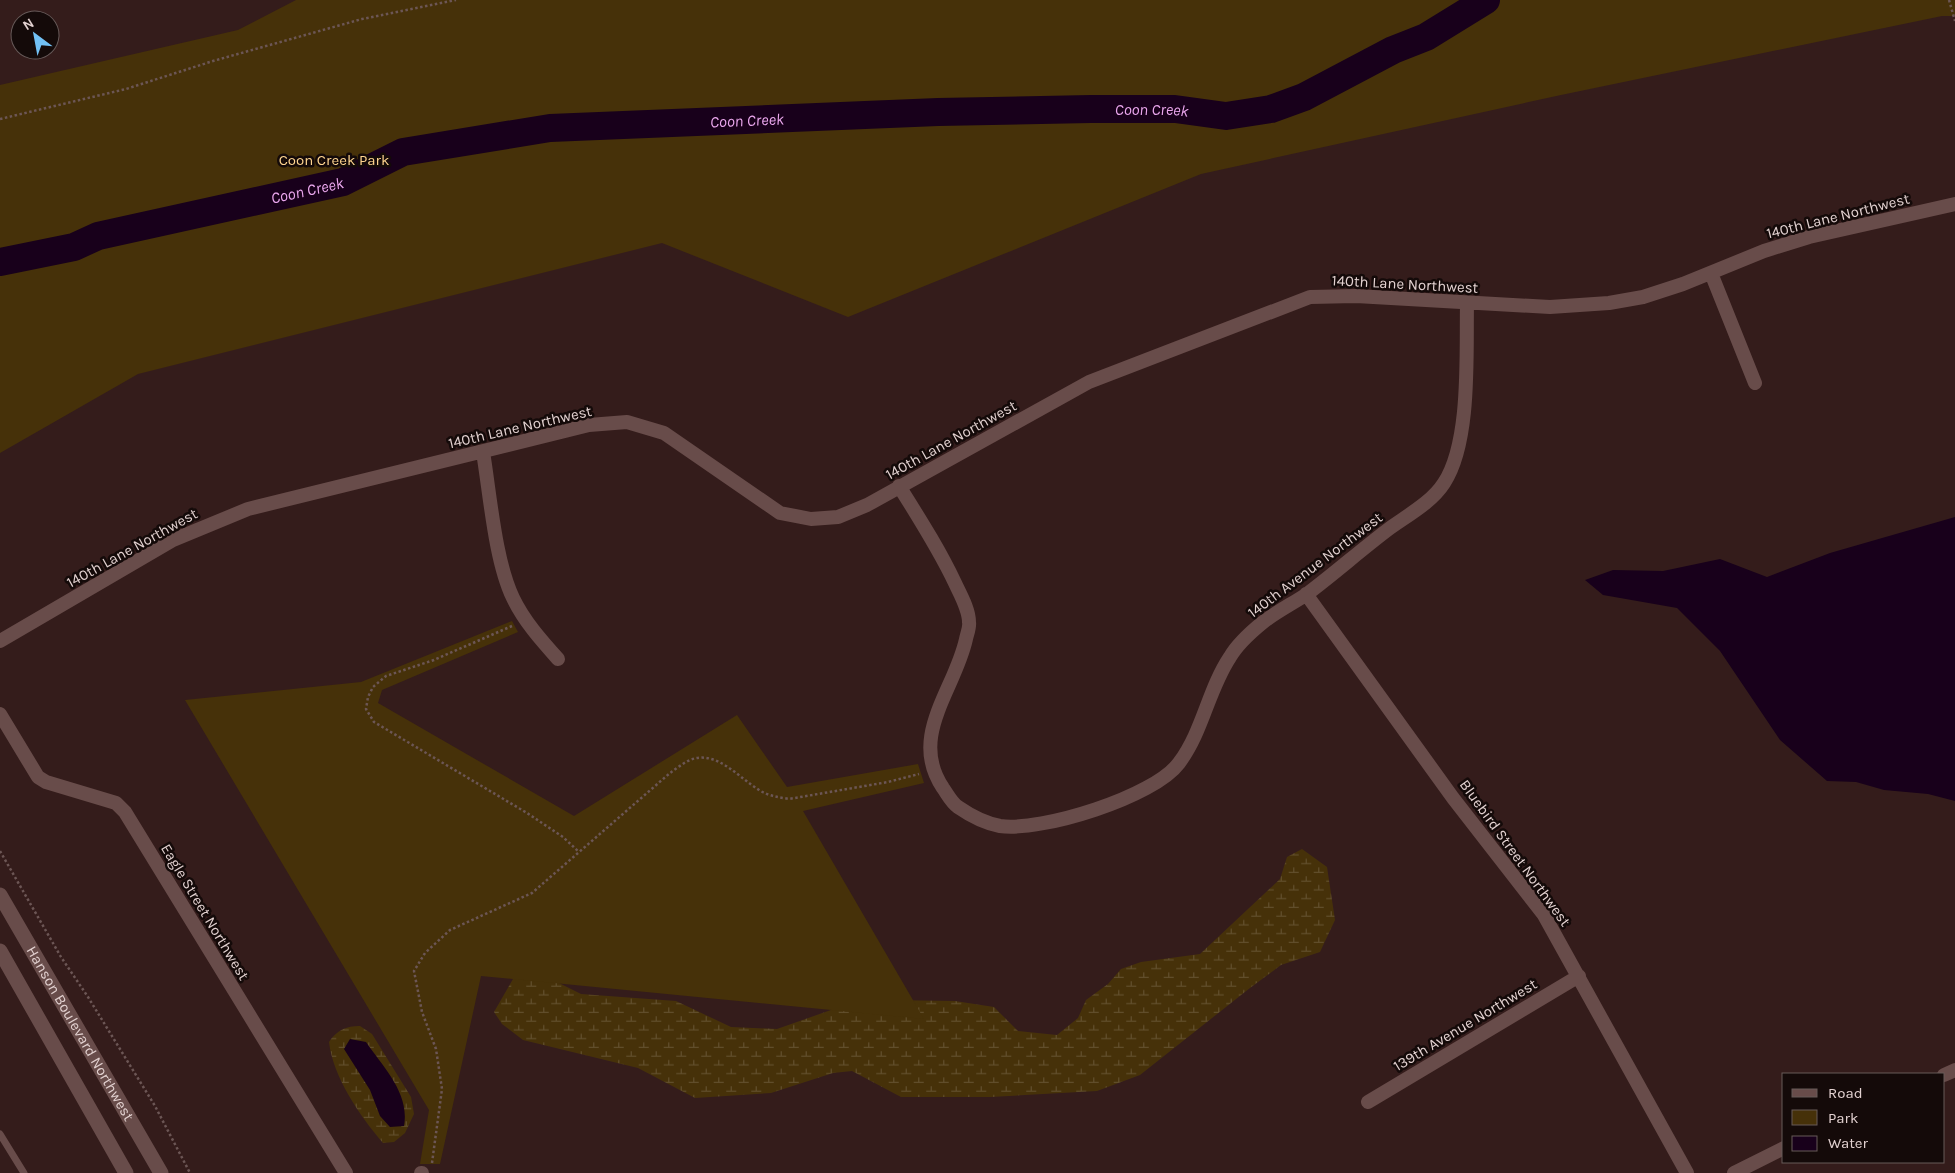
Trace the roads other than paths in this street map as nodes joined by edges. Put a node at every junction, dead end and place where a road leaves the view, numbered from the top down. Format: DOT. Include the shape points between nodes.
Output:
graph roads {
  1 [pos="1955,204"];
  2 [pos="1711,273"];
  3 [pos="1468,304"];
  4 [pos="1755,383"];
  5 [pos="482,452"];
  6 [pos="899,486"];
  7 [pos="1306,594"];
  8 [pos="0,641"];
  9 [pos="558,659"];
  10 [pos="0,714"];
  11 [pos="0,895"];
  12 [pos="0,951"];
  13 [pos="1579,976"];
  14 [pos="1368,1102"];
  15 [pos="0,1134"];
  16 [pos="1782,1149"];
  17 [pos="24,1173"];
  18 [pos="126,1173"];
  19 [pos="161,1173"];
  20 [pos="346,1173"];
  21 [pos="1687,1173"];
  22 [pos="1734,1173"];
  1 -- 2 [label="street, 140th Lane Northwest" via="1809,237"];
  2 -- 3 [label="street, 140th Lane Northwest" via="1644,297 1609,303 1550,307"];
  2 -- 4 [label="street"];
  3 -- 6 [label="street, 140th Lane Northwest" via="1356,296 1310,297 1089,382"];
  3 -- 7 [label="street, 140th Avenue Northwest" via="1464,412 1456,460 1444,484 1426,502"];
  5 -- 6 [label="street, 140th Lane Northwest" via="589,424 627,422 664,433 780,513 811,519 838,517"];
  5 -- 8 [label="street, 140th Lane Northwest" via="248,508 173,540"];
  5 -- 9 [label="street" via="512,597 525,621"];
  6 -- 7 [label="street, 140th Avenue Northwest" via="939,549 969,622 963,652 933,724 930,745 932,768 954,805 981,822 1003,827 1043,824 1096,810 1142,790 1178,765 1231,654 1263,622"];
  7 -- 13 [label="street, Bluebird Street Northwest" via="1454,798 1544,915"];
  10 -- 20 [label="street, Eagle Street Northwest" via="38,776 46,782 116,803 125,812"];
  11 -- 19 [label="main road, Hanson Boulevard Northwest"];
  12 -- 18 [label="main road, Hanson Boulevard Northwest"];
  13 -- 14 [label="street, 139th Avenue Northwest"];
  13 -- 21 [label="street, Bluebird Street Northwest"];
  15 -- 17 [label="lane"];
  16 -- 22 [label="street"];
}
